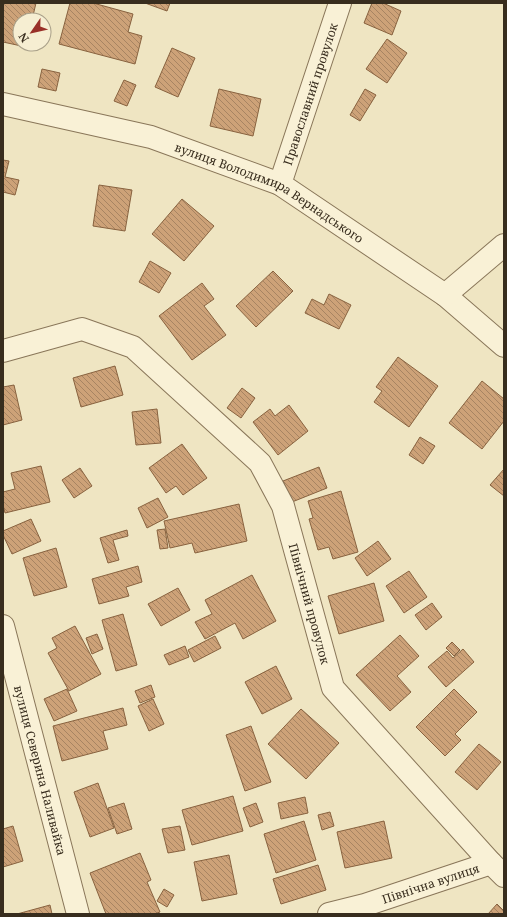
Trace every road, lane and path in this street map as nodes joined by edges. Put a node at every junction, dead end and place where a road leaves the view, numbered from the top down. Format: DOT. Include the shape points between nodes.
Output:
graph roads {
  1 [pos="340,3"];
  2 [pos="3,104"];
  3 [pos="280,184"];
  4 [pos="504,245"];
  5 [pos="445,295"];
  6 [pos="504,346"];
  7 [pos="3,351"];
  8 [pos="3,626"];
  9 [pos="497,869"];
  10 [pos="367,910"];
  11 [pos="78,914"];
  12 [pos="329,914"];
  1 -- 3 [label="street, Православний провулок"];
  2 -- 3 [label="street, вулиця Володимира Вернадського" via="151,137"];
  3 -- 5 [label="street, вулиця Володимира Вернадського"];
  4 -- 5 [label="street"];
  5 -- 6 [label="street, вулиця Володимира Вернадського"];
  7 -- 9 [label="street, Північний провулок" via="82,329 133,347 260,463 283,506 333,688"];
  8 -- 11 [label="street, вулиця Северина Наливайка"];
  9 -- 10 [label="street, Північна вулиця"];
  10 -- 12 [label="street, Північна вулиця"];
}
